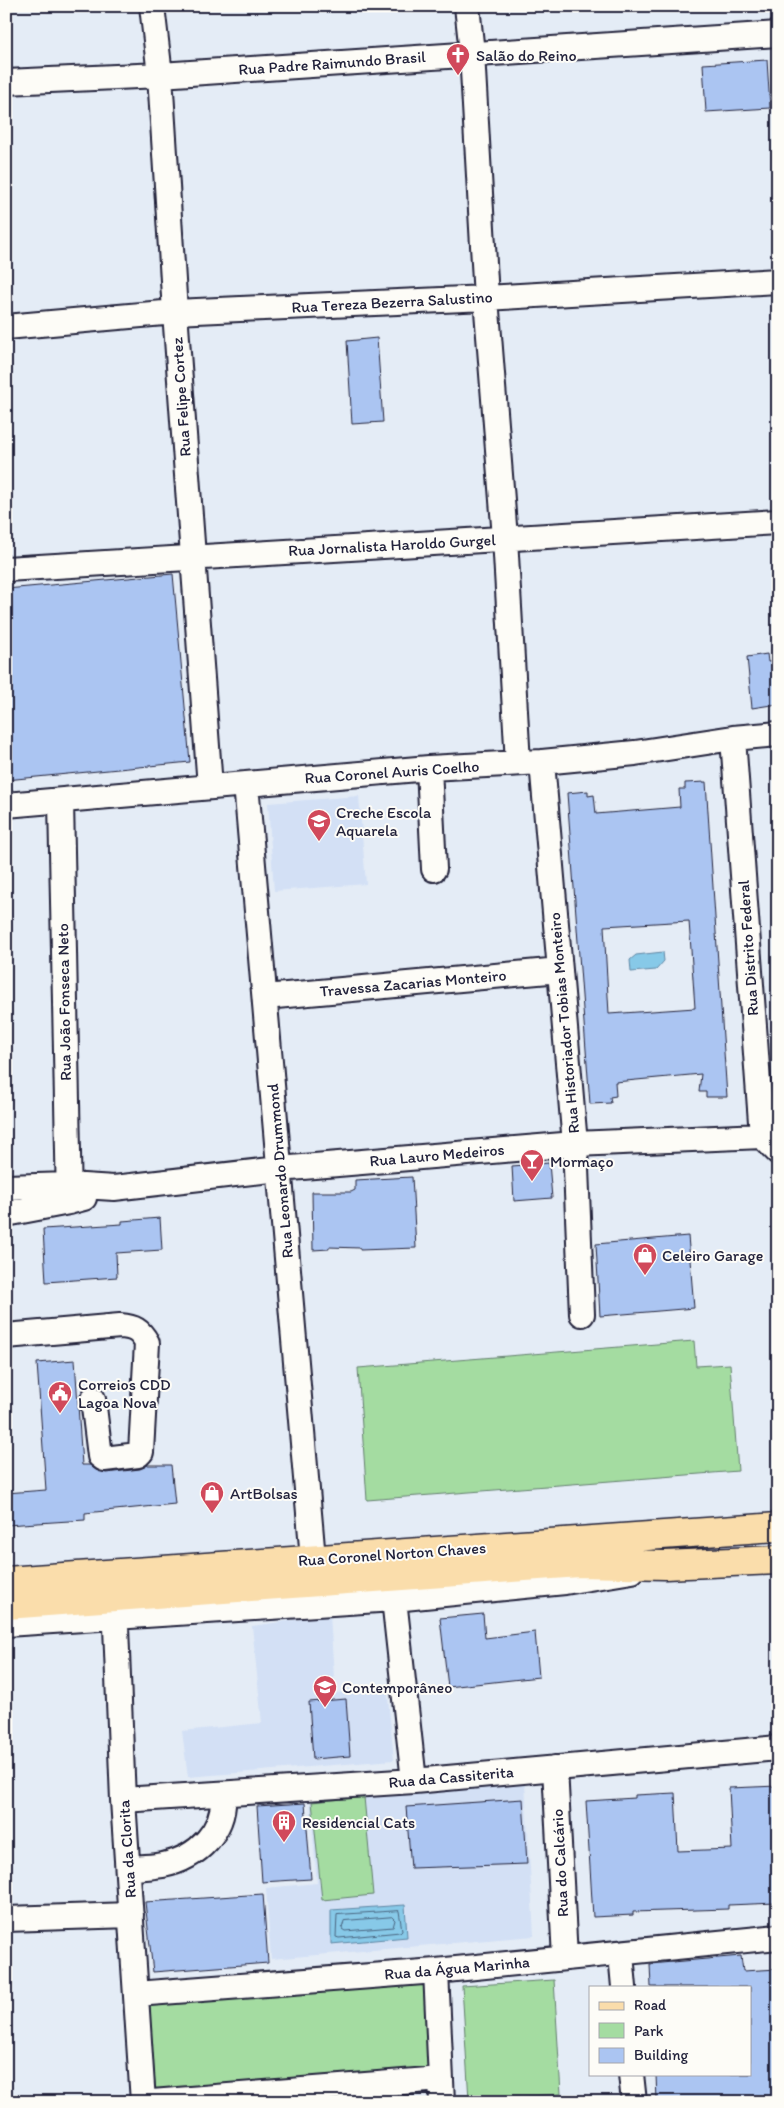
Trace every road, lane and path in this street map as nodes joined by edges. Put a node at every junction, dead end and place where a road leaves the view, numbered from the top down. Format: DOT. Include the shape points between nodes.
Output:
graph roads {
  1 [pos="152,6"];
  2 [pos="467,6"];
  3 [pos="778,34"];
  4 [pos="472,54"];
  5 [pos="160,75"];
  6 [pos="6,82"];
  7 [pos="778,281"];
  8 [pos="486,298"];
  9 [pos="175,312"];
  10 [pos="6,326"];
  11 [pos="778,522"];
  12 [pos="505,538"];
  13 [pos="192,557"];
  14 [pos="6,569"];
  15 [pos="778,734"];
  16 [pos="733,738"];
  17 [pos="542,762"];
  18 [pos="518,763"];
  19 [pos="429,768"];
  20 [pos="246,784"];
  21 [pos="210,787"];
  22 [pos="61,801"];
  23 [pos="6,805"];
  24 [pos="434,869"];
  25 [pos="560,970"];
  26 [pos="265,997"];
  27 [pos="575,1144"];
  28 [pos="770,1144"];
  29 [pos="279,1169"];
  30 [pos="6,1187"];
  31 [pos="69,1193"];
  32 [pos="6,1214"];
  33 [pos="582,1314"];
  34 [pos="6,1336"];
  35 [pos="93,1399"];
  36 [pos="778,1527"];
  37 [pos="314,1559"];
  38 [pos="778,1560"];
  39 [pos="665,1565"];
  40 [pos="6,1581"];
  41 [pos="394,1599"];
  42 [pos="6,1604"];
  43 [pos="115,1606"];
  44 [pos="6,1624"];
  45 [pos="778,1748"];
  46 [pos="555,1768"];
  47 [pos="414,1781"];
  48 [pos="223,1794"];
  49 [pos="123,1800"];
  50 [pos="128,1869"];
  51 [pos="131,1915"];
  52 [pos="6,1919"];
  53 [pos="778,1937"];
  54 [pos="621,1954"];
  55 [pos="565,1958"];
  56 [pos="436,1972"];
  57 [pos="624,1986"];
  58 [pos="136,1994"];
  59 [pos="631,2076"];
  60 [pos="441,2090"];
  61 [pos="255,2098"];
  62 [pos="143,2102"];
  63 [pos="152,2102"];
  64 [pos="634,2102"];
  1 -- 5 [label="street, Rua Felipe Cortez"];
  2 -- 4 [label="street"];
  3 -- 4 [label="street, Rua Padre Raimundo Brasil"];
  4 -- 5 [label="street, Rua Padre Raimundo Brasil"];
  4 -- 8 [label="street"];
  5 -- 6 [label="street, Rua Padre Raimundo Brasil"];
  5 -- 9 [label="street, Rua Felipe Cortez"];
  7 -- 8 [label="street, Rua Tereza Bezerra Salustino"];
  8 -- 9 [label="street, Rua Tereza Bezerra Salustino"];
  8 -- 12 [label="street"];
  9 -- 10 [label="street, Rua Tereza Bezerra Salustino"];
  9 -- 13 [label="street, Rua Felipe Cortez"];
  11 -- 12 [label="street, Rua Jornalista Haroldo Gurgel"];
  12 -- 13 [label="street, Rua Jornalista Haroldo Gurgel"];
  12 -- 18 [label="street"];
  13 -- 14 [label="street, Rua Jornalista Haroldo Gurgel"];
  13 -- 21 [label="street, Rua Felipe Cortez"];
  15 -- 16 [label="street, Rua Coronel Auris Coelho"];
  16 -- 17 [label="street, Rua Coronel Auris Coelho" via="635,753"];
  16 -- 28 [label="street, Rua Distrito Federal"];
  17 -- 18 [label="street, Rua Coronel Auris Coelho"];
  17 -- 25 [label="street, Rua Historiador Tobias Monteiro"];
  18 -- 19 [label="street, Rua Coronel Auris Coelho"];
  19 -- 20 [label="street, Rua Coronel Auris Coelho"];
  19 -- 24 [label="street"];
  20 -- 21 [label="street, Rua Coronel Auris Coelho"];
  20 -- 26 [label="street, Rua Leonardo Drummond"];
  21 -- 22 [label="street, Rua Coronel Auris Coelho"];
  22 -- 23 [label="street, Rua Coronel Auris Coelho"];
  22 -- 31 [label="street, Rua João Fonseca Neto"];
  25 -- 26 [label="street, Travessa Zacarias Monteiro"];
  25 -- 27 [label="street, Rua Historiador Tobias Monteiro"];
  26 -- 29 [label="street, Rua Leonardo Drummond"];
  27 -- 28 [label="street, Rua Lauro Medeiros"];
  27 -- 29 [label="street, Rua Lauro Medeiros"];
  27 -- 33 [label="street, Rua Historiador Tobias Monteiro"];
  29 -- 31 [label="street, Rua Lauro Medeiros"];
  29 -- 37 [label="street, Rua Leonardo Drummond"];
  30 -- 31 [label="street, Rua Lauro Medeiros"];
  31 -- 32 [label="street, Rua Lauro Medeiros"];
  34 -- 35 [label="street" via="120,1326 141,1332 147,1343 141,1452 138,1455 104,1459 100,1456"];
  36 -- 37 [label="main road, Rua Coronel Norton Chaves"];
  37 -- 40 [label="main road, Rua Coronel Norton Chaves"];
  38 -- 39 [label="main road, Rua Coronel Norton Chaves"];
  39 -- 41 [label="street, Rua Coronel Norton Chaves" via="565,1582"];
  39 -- 43 [label="main road, Rua Coronel Norton Chaves" via="579,1564"];
  41 -- 43 [label="street, Rua Coronel Norton Chaves"];
  41 -- 47 [label="street"];
  42 -- 43 [label="main road, Rua Coronel Norton Chaves"];
  43 -- 44 [label="street, Rua Coronel Norton Chaves"];
  43 -- 49 [label="street, Rua da Clorita"];
  45 -- 46 [label="street, Rua da Cassiterita"];
  46 -- 47 [label="street, Rua da Cassiterita"];
  46 -- 55 [label="street, Rua do Calcário"];
  47 -- 48 [label="street, Rua da Cassiterita"];
  48 -- 49 [label="street, Rua da Cassiterita"];
  48 -- 50 [label="street" via="220,1822 199,1849 182,1859"];
  49 -- 50 [label="street, Rua da Clorita"];
  50 -- 51 [label="street, Rua da Clorita"];
  51 -- 52 [label="street"];
  51 -- 58 [label="street, Rua da Clorita"];
  53 -- 54 [label="street, Rua da Água Marinha"];
  54 -- 55 [label="street, Rua da Água Marinha"];
  54 -- 57 [label="street"];
  55 -- 56 [label="street, Rua da Água Marinha"];
  56 -- 58 [label="street, Rua da Água Marinha"];
  56 -- 60 [label="street"];
  58 -- 62 [label="street, Rua da Clorita"];
  59 -- 64 [label="street"];
  60 -- 61 [label="street"];
  61 -- 63 [label="street"];
}
